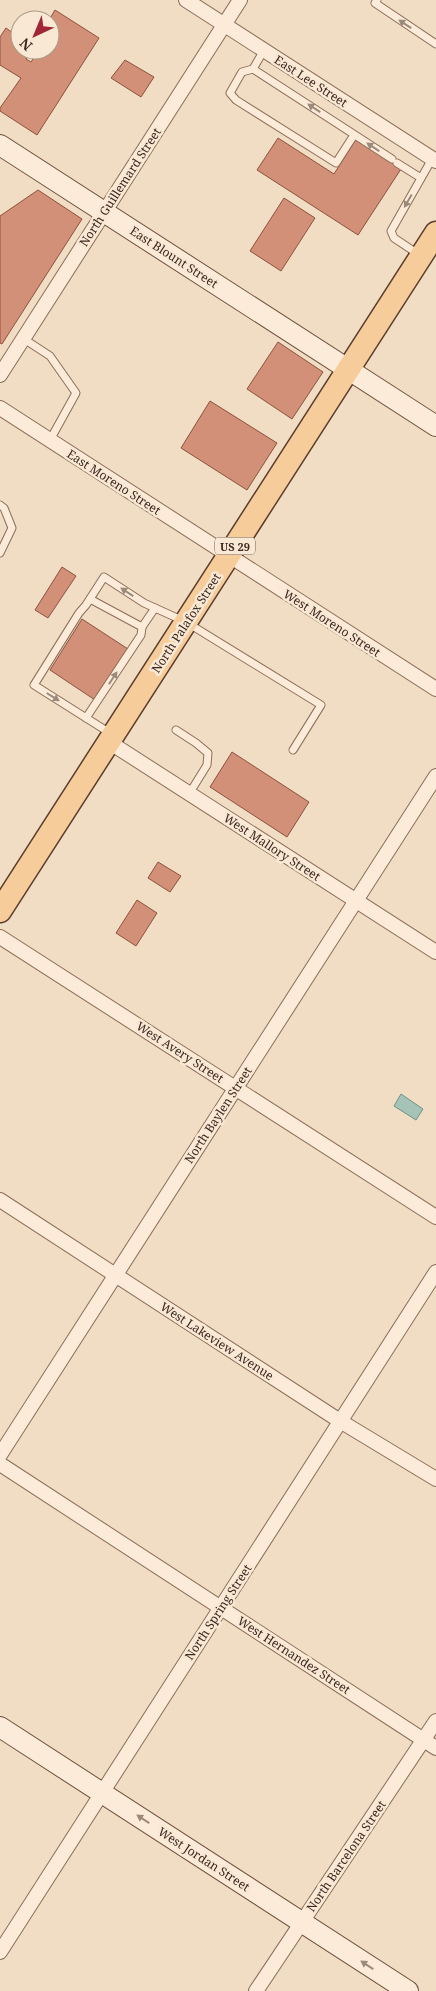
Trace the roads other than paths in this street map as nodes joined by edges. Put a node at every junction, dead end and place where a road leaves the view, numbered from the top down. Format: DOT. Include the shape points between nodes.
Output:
graph roads {
  1 [pos="186,0"];
  2 [pos="240,0"];
  3 [pos="376,2"];
  4 [pos="224,25"];
  5 [pos="436,44"];
  6 [pos="264,50"];
  7 [pos="253,69"];
  8 [pos="354,135"];
  9 [pos="0,146"];
  10 [pos="434,160"];
  11 [pos="421,178"];
  12 [pos="104,212"];
  13 [pos="436,234"];
  14 [pos="422,256"];
  15 [pos="24,339"];
  16 [pos="348,370"];
  17 [pos="0,375"];
  18 [pos="0,408"];
  19 [pos="436,426"];
  20 [pos="50,440"];
  21 [pos="2,507"];
  22 [pos="0,554"];
  23 [pos="228,556"];
  24 [pos="90,599"];
  25 [pos="154,608"];
  26 [pos="186,622"];
  27 [pos="142,627"];
  28 [pos="436,689"];
  29 [pos="86,718"];
  30 [pos="176,730"];
  31 [pos="111,739"];
  32 [pos="293,750"];
  33 [pos="436,776"];
  34 [pos="189,794"];
  35 [pos="355,901"];
  36 [pos="0,911"];
  37 [pos="0,937"];
  38 [pos="436,952"];
  39 [pos="235,1088"];
  40 [pos="0,1200"];
  41 [pos="436,1217"];
  42 [pos="436,1272"];
  43 [pos="115,1275"];
  44 [pos="340,1421"];
  45 [pos="0,1455"];
  46 [pos="0,1464"];
  47 [pos="436,1480"];
  48 [pos="222,1607"];
  49 [pos="436,1721"];
  50 [pos="0,1727"];
  51 [pos="424,1740"];
  52 [pos="436,1748"];
  53 [pos="102,1792"];
  54 [pos="302,1923"];
  55 [pos="0,1952"];
  56 [pos="256,1991"];
  57 [pos="408,1991"];
  1 -- 4 [label="street, East Lee Street"];
  2 -- 4 [label="street, North Guillemard Street"];
  5 -- 3 [label="lane, one-way"];
  4 -- 6 [label="street, East Lee Street"];
  4 -- 12 [label="street, North Guillemard Street"];
  6 -- 7 [label="lane"];
  6 -- 10 [label="street, East Lee Street"];
  8 -- 7 [label="lane, one-way"];
  7 -- 8 [label="lane" via="242,72 230,93 236,100 336,164"];
  11 -- 8 [label="lane, one-way"];
  9 -- 12 [label="street, East Blount Street"];
  10 -- 11 [label="lane"];
  11 -- 14 [label="lane, one-way" via="391,231 394,238"];
  12 -- 15 [label="street, North Guillemard Street"];
  12 -- 16 [label="street, East Blount Street"];
  13 -- 14 [label="main road, North Palafox Street / US 29"];
  14 -- 16 [label="main road, North Palafox Street / US 29"];
  15 -- 17 [label="street, North Guillemard Street"];
  15 -- 20 [label="lane" via="50,356 76,393"];
  16 -- 19 [label="street, East Blount Street"];
  16 -- 23 [label="main road, North Palafox Street / US 29"];
  18 -- 20 [label="street, East Moreno Street"];
  20 -- 23 [label="street, East Moreno Street"];
  21 -- 22 [label="lane" via="12,528"];
  23 -- 26 [label="main road, North Palafox Street / US 29"];
  23 -- 28 [label="street, West Moreno Street"];
  25 -- 24 [label="lane, one-way" via="104,577"];
  24 -- 27 [label="lane"];
  24 -- 29 [label="lane, one-way" via="34,685"];
  25 -- 26 [label="lane"];
  25 -- 27 [label="lane"];
  26 -- 31 [label="main road, North Palafox Street / US 29"];
  26 -- 32 [label="lane" via="321,706"];
  29 -- 27 [label="lane, one-way" via="141,635"];
  29 -- 31 [label="lane"];
  30 -- 34 [label="lane" via="208,753 207,765"];
  31 -- 34 [label="street, West Mallory Street"];
  31 -- 36 [label="main road, North Palafox Street / US 29"];
  33 -- 35 [label="street, North Baylen Street"];
  34 -- 35 [label="street, West Mallory Street"];
  35 -- 38 [label="street, West Mallory Street"];
  35 -- 39 [label="street, North Baylen Street"];
  37 -- 39 [label="street, West Avery Street"];
  39 -- 41 [label="street, West Avery Street"];
  39 -- 43 [label="street, North Baylen Street"];
  40 -- 43 [label="street, West Lakeview Avenue"];
  42 -- 44 [label="street, North Spring Street"];
  43 -- 44 [label="street, West Lakeview Avenue"];
  43 -- 45 [label="street, North Baylen Street"];
  44 -- 47 [label="street, West Lakeview Avenue"];
  44 -- 48 [label="street, North Spring Street"];
  46 -- 48 [label="street, West Hernandez Street"];
  48 -- 51 [label="street, West Hernandez Street"];
  48 -- 53 [label="street, North Spring Street"];
  49 -- 51 [label="street, North Barcelona Street"];
  50 -- 53 [label="street, West Jordan Street"];
  51 -- 52 [label="street, West Hernandez Street"];
  51 -- 54 [label="street, North Barcelona Street"];
  54 -- 53 [label="street, West Jordan Street, one-way"];
  53 -- 55 [label="street, North Spring Street"];
  54 -- 56 [label="street, North Barcelona Street"];
  57 -- 54 [label="street, West Jordan Street, one-way"];
}
